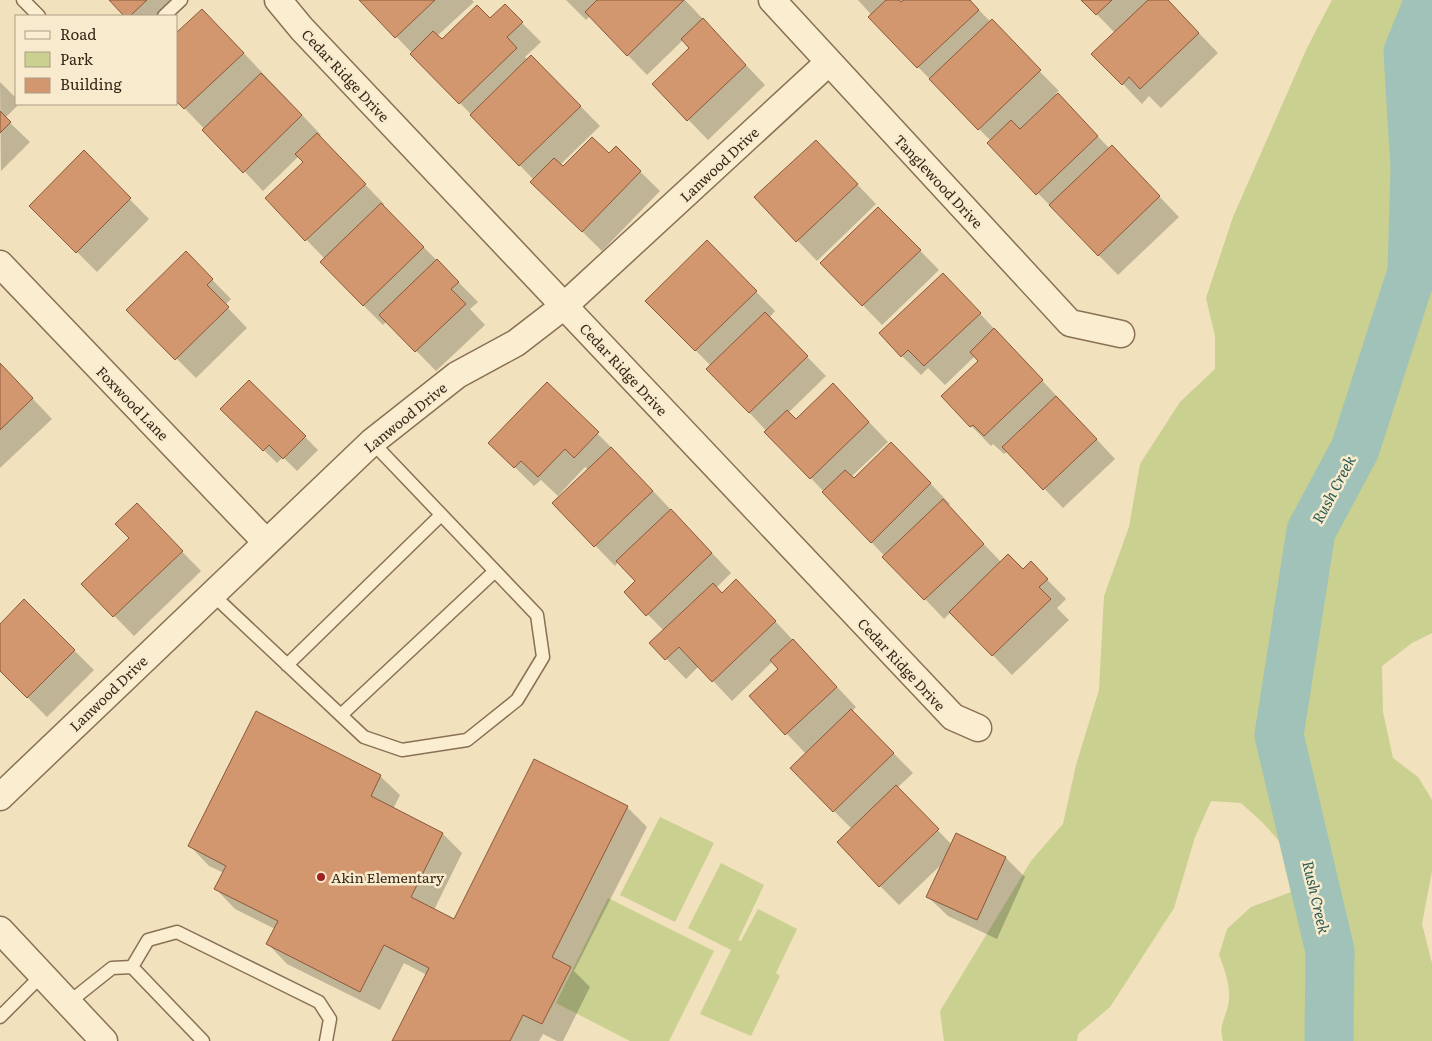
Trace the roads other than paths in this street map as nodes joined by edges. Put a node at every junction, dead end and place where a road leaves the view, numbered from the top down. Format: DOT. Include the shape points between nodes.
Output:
graph roads {
  1 [pos="23,0"];
  2 [pos="181,0"];
  3 [pos="278,0"];
  4 [pos="772,0"];
  5 [pos="38,15"];
  6 [pos="165,15"];
  7 [pos="829,62"];
  8 [pos="0,264"];
  9 [pos="564,306"];
  10 [pos="1121,334"];
  11 [pos="372,442"];
  12 [pos="441,514"];
  13 [pos="266,542"];
  14 [pos="495,571"];
  15 [pos="212,594"];
  16 [pos="287,664"];
  17 [pos="341,715"];
  18 [pos="978,728"];
  19 [pos="0,797"];
  20 [pos="0,930"];
  21 [pos="132,967"];
  22 [pos="42,975"];
  23 [pos="68,1003"];
  24 [pos="0,1017"];
  25 [pos="104,1041"];
  26 [pos="203,1041"];
  27 [pos="326,1041"];
  1 -- 5 [label="lane"];
  2 -- 6 [label="lane"];
  3 -- 9 [label="street, Cedar Ridge Drive"];
  4 -- 7 [label="street, Tanglewood Drive"];
  7 -- 9 [label="street, Lanwood Drive"];
  7 -- 10 [label="street, Tanglewood Drive" via="1070,322"];
  8 -- 13 [label="street, Foxwood Lane"];
  9 -- 11 [label="street, Lanwood Drive" via="516,343 457,375"];
  9 -- 18 [label="street, Cedar Ridge Drive" via="953,717"];
  11 -- 12 [label="lane"];
  11 -- 13 [label="street, Lanwood Drive"];
  12 -- 14 [label="lane"];
  12 -- 16 [label="lane"];
  13 -- 15 [label="street, Lanwood Drive"];
  14 -- 17 [label="lane"];
  14 -- 17 [label="lane" via="537,616 543,657 517,700 467,740 402,750 364,737"];
  15 -- 16 [label="lane"];
  15 -- 19 [label="street, Lanwood Drive"];
  16 -- 17 [label="lane"];
  20 -- 22 [label="street"];
  21 -- 23 [label="lane" via="112,968"];
  21 -- 26 [label="lane"];
  21 -- 27 [label="lane" via="148,940 177,932 319,1002 330,1019"];
  22 -- 23 [label="street"];
  22 -- 24 [label="lane"];
  23 -- 25 [label="street"];
}
